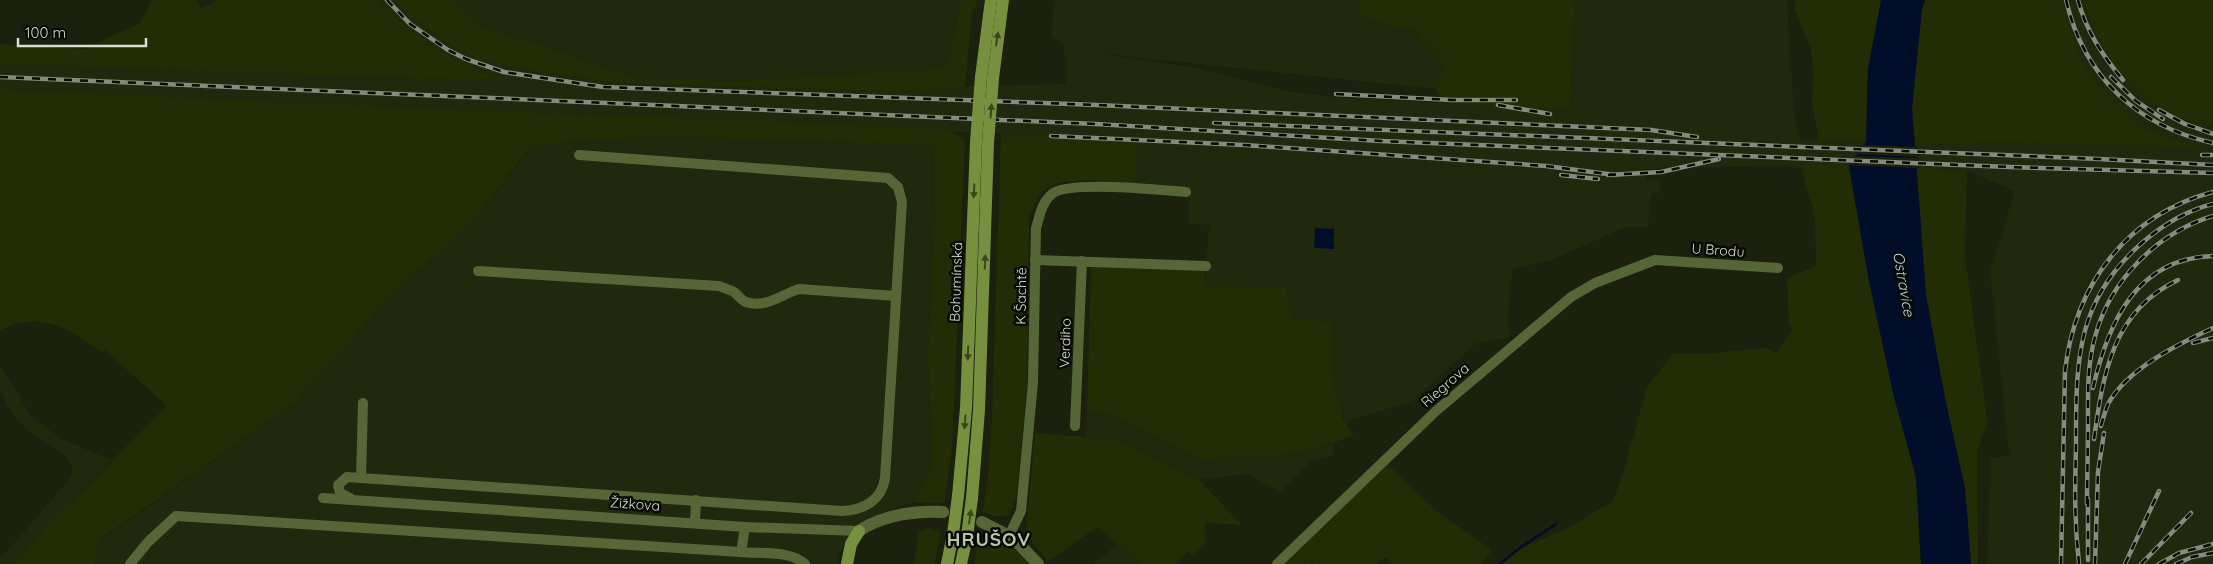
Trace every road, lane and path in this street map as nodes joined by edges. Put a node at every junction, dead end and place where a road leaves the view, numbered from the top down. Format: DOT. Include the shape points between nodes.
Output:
graph roads {
  1 [pos="991,0"];
  2 [pos="1004,0"];
  3 [pos="987,78"];
  4 [pos="982,143"];
  5 [pos="579,155"];
  6 [pos="1186,192"];
  7 [pos="1036,260"];
  8 [pos="1655,260"];
  9 [pos="1082,262"];
  10 [pos="1206,266"];
  11 [pos="1778,268"];
  12 [pos="478,271"];
  13 [pos="896,296"];
  14 [pos="363,403"];
  15 [pos="1075,426"];
  16 [pos="361,478"];
  17 [pos="323,498"];
  18 [pos="696,500"];
  19 [pos="362,501"];
  20 [pos="943,512"];
  21 [pos="695,522"];
  22 [pos="982,522"];
  23 [pos="745,527"];
  24 [pos="859,531"];
  25 [pos="1009,536"];
  26 [pos="742,552"];
  27 [pos="130,564"];
  28 [pos="805,564"];
  29 [pos="847,564"];
  30 [pos="947,564"];
  31 [pos="961,564"];
  32 [pos="1038,564"];
  33 [pos="1277,564"];
  1 -- 3 [label="main road, Bohumínská"];
  3 -- 2 [label="main road, Bohumínská, one-way"];
  3 -- 4 [label="main road, Bohumínská, bridge"];
  4 -- 30 [label="main road, Bohumínská, one-way, bridge" via="966,408 958,496"];
  31 -- 4 [label="main road, Bohumínská, one-way, bridge" via="972,498 979,401"];
  5 -- 13 [label="street" via="888,178 898,187 902,202"];
  6 -- 7 [label="street, K Šachtě" via="1078,186 1053,192 1043,204 1036,228"];
  7 -- 9 [label="street"];
  7 -- 25 [label="street, K Šachtě" via="1033,382 1022,505"];
  8 -- 11 [label="street, U Brodu"];
  8 -- 33 [label="street, Riegrova" via="1571,296 1436,411"];
  9 -- 10 [label="street"];
  9 -- 15 [label="street, Verdiho"];
  12 -- 13 [label="street" via="719,286 733,291 744,302 757,304 776,300 799,289"];
  13 -- 18 [label="street" via="885,478 876,499 862,507 842,510"];
  14 -- 16 [label="street"];
  16 -- 18 [label="street"];
  16 -- 19 [label="street" via="344,478 338,487 342,495"];
  17 -- 19 [label="street, Žižkova"];
  18 -- 21 [label="street"];
  19 -- 21 [label="street, Žižkova"];
  20 -- 24 [label="street, Žižkova" via="909,514 873,523"];
  21 -- 23 [label="street, Žižkova"];
  22 -- 25 [label="street"];
  23 -- 24 [label="street, Žižkova"];
  23 -- 26 [label="street"];
  24 -- 29 [label="main road" via="851,544"];
  25 -- 32 [label="street"];
  26 -- 27 [label="street" via="176,516"];
  26 -- 28 [label="street" via="787,555"];
}
